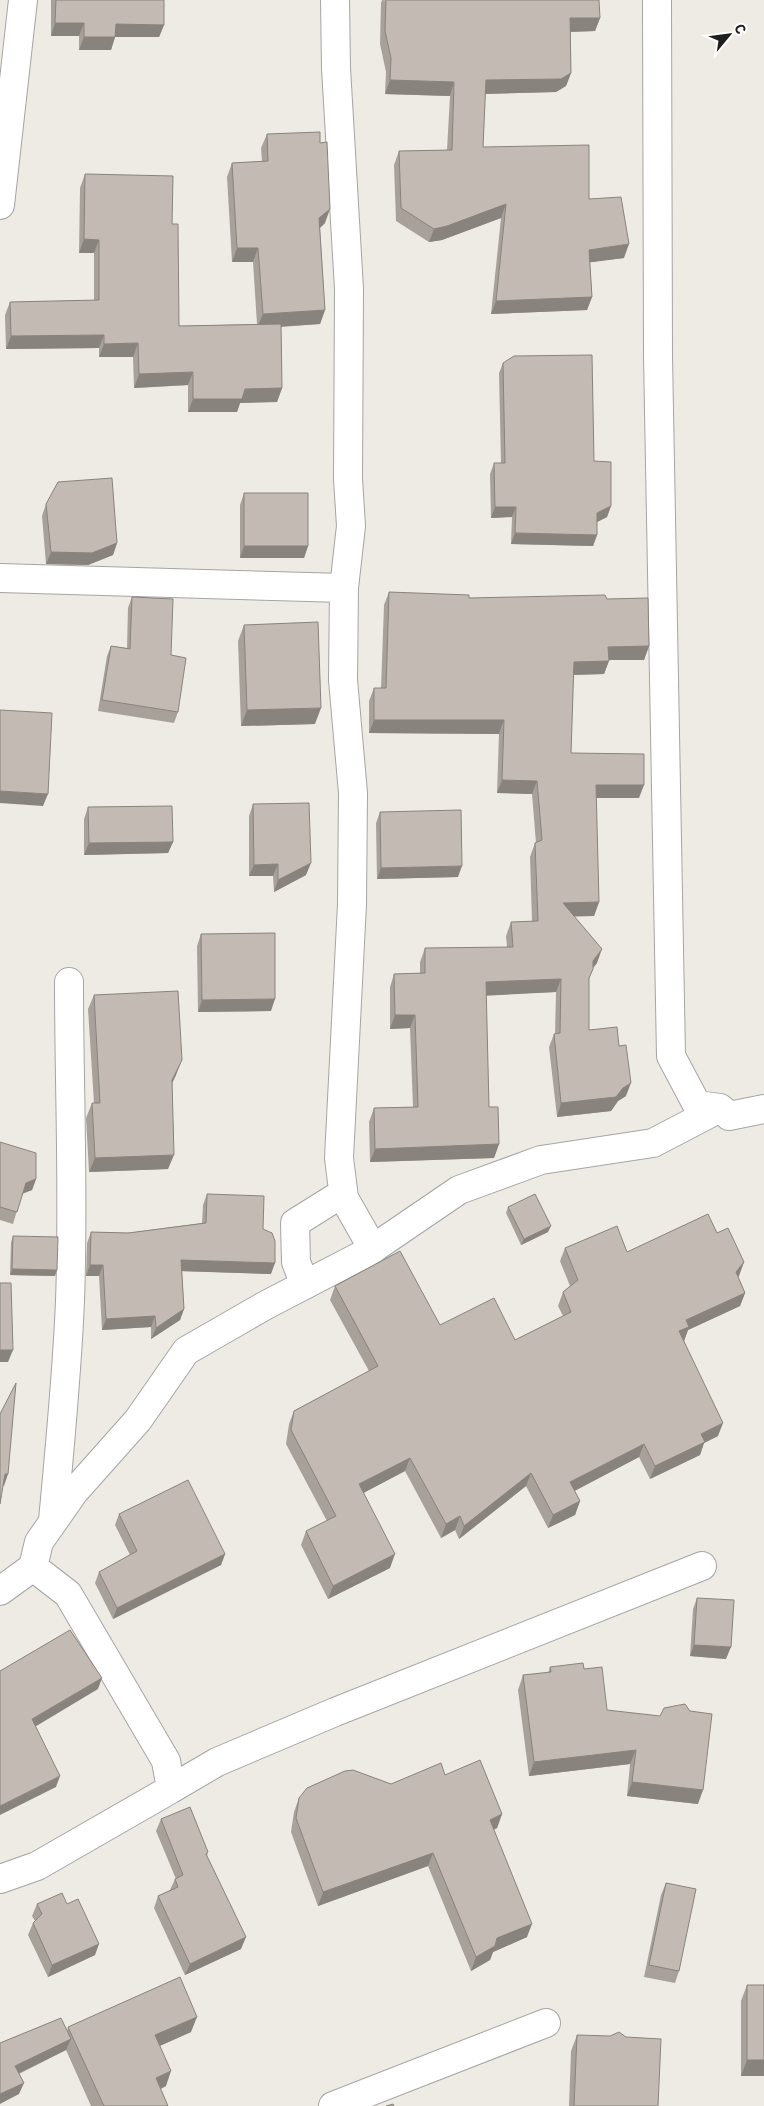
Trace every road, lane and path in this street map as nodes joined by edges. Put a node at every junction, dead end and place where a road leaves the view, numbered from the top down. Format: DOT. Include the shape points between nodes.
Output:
graph roads {
  1 [pos="23,0"];
  2 [pos="335,0"];
  3 [pos="656,0"];
  4 [pos="0,205"];
  5 [pos="0,578"];
  6 [pos="344,588"];
  7 [pos="69,982"];
  8 [pos="720,1108"];
  9 [pos="764,1109"];
  10 [pos="343,1193"];
  11 [pos="372,1249"];
  12 [pos="305,1285"];
  13 [pos="53,1522"];
  14 [pos="702,1566"];
  15 [pos="33,1567"];
  16 [pos="0,1591"];
  17 [pos="171,1789"];
  18 [pos="0,1879"];
  19 [pos="546,2023"];
  20 [pos="332,2106"];
  1 -- 4 [label="street"];
  2 -- 6 [label="street" via="349,289 348,479 352,526"];
  3 -- 8 [label="street" via="658,356 671,1056 697,1104"];
  5 -- 6 [label="street"];
  6 -- 10 [label="street" via="343,680 354,793 352,904 339,1158"];
  7 -- 13 [label="street" via="70,1302"];
  8 -- 9 [label="street" via="729,1116"];
  8 -- 11 [label="street" via="653,1144 541,1160 459,1190"];
  10 -- 11 [label="street"];
  10 -- 12 [label="street" via="295,1224 296,1262"];
  11 -- 12 [label="street"];
  12 -- 13 [label="street" via="186,1351 138,1420 74,1492"];
  13 -- 15 [label="street" via="39,1542"];
  14 -- 17 [label="street" via="334,1712 217,1762"];
  15 -- 16 [label="street"];
  15 -- 17 [label="street" via="68,1594 166,1761"];
  17 -- 18 [label="street" via="37,1866"];
  19 -- 20 [label="street"];
}
